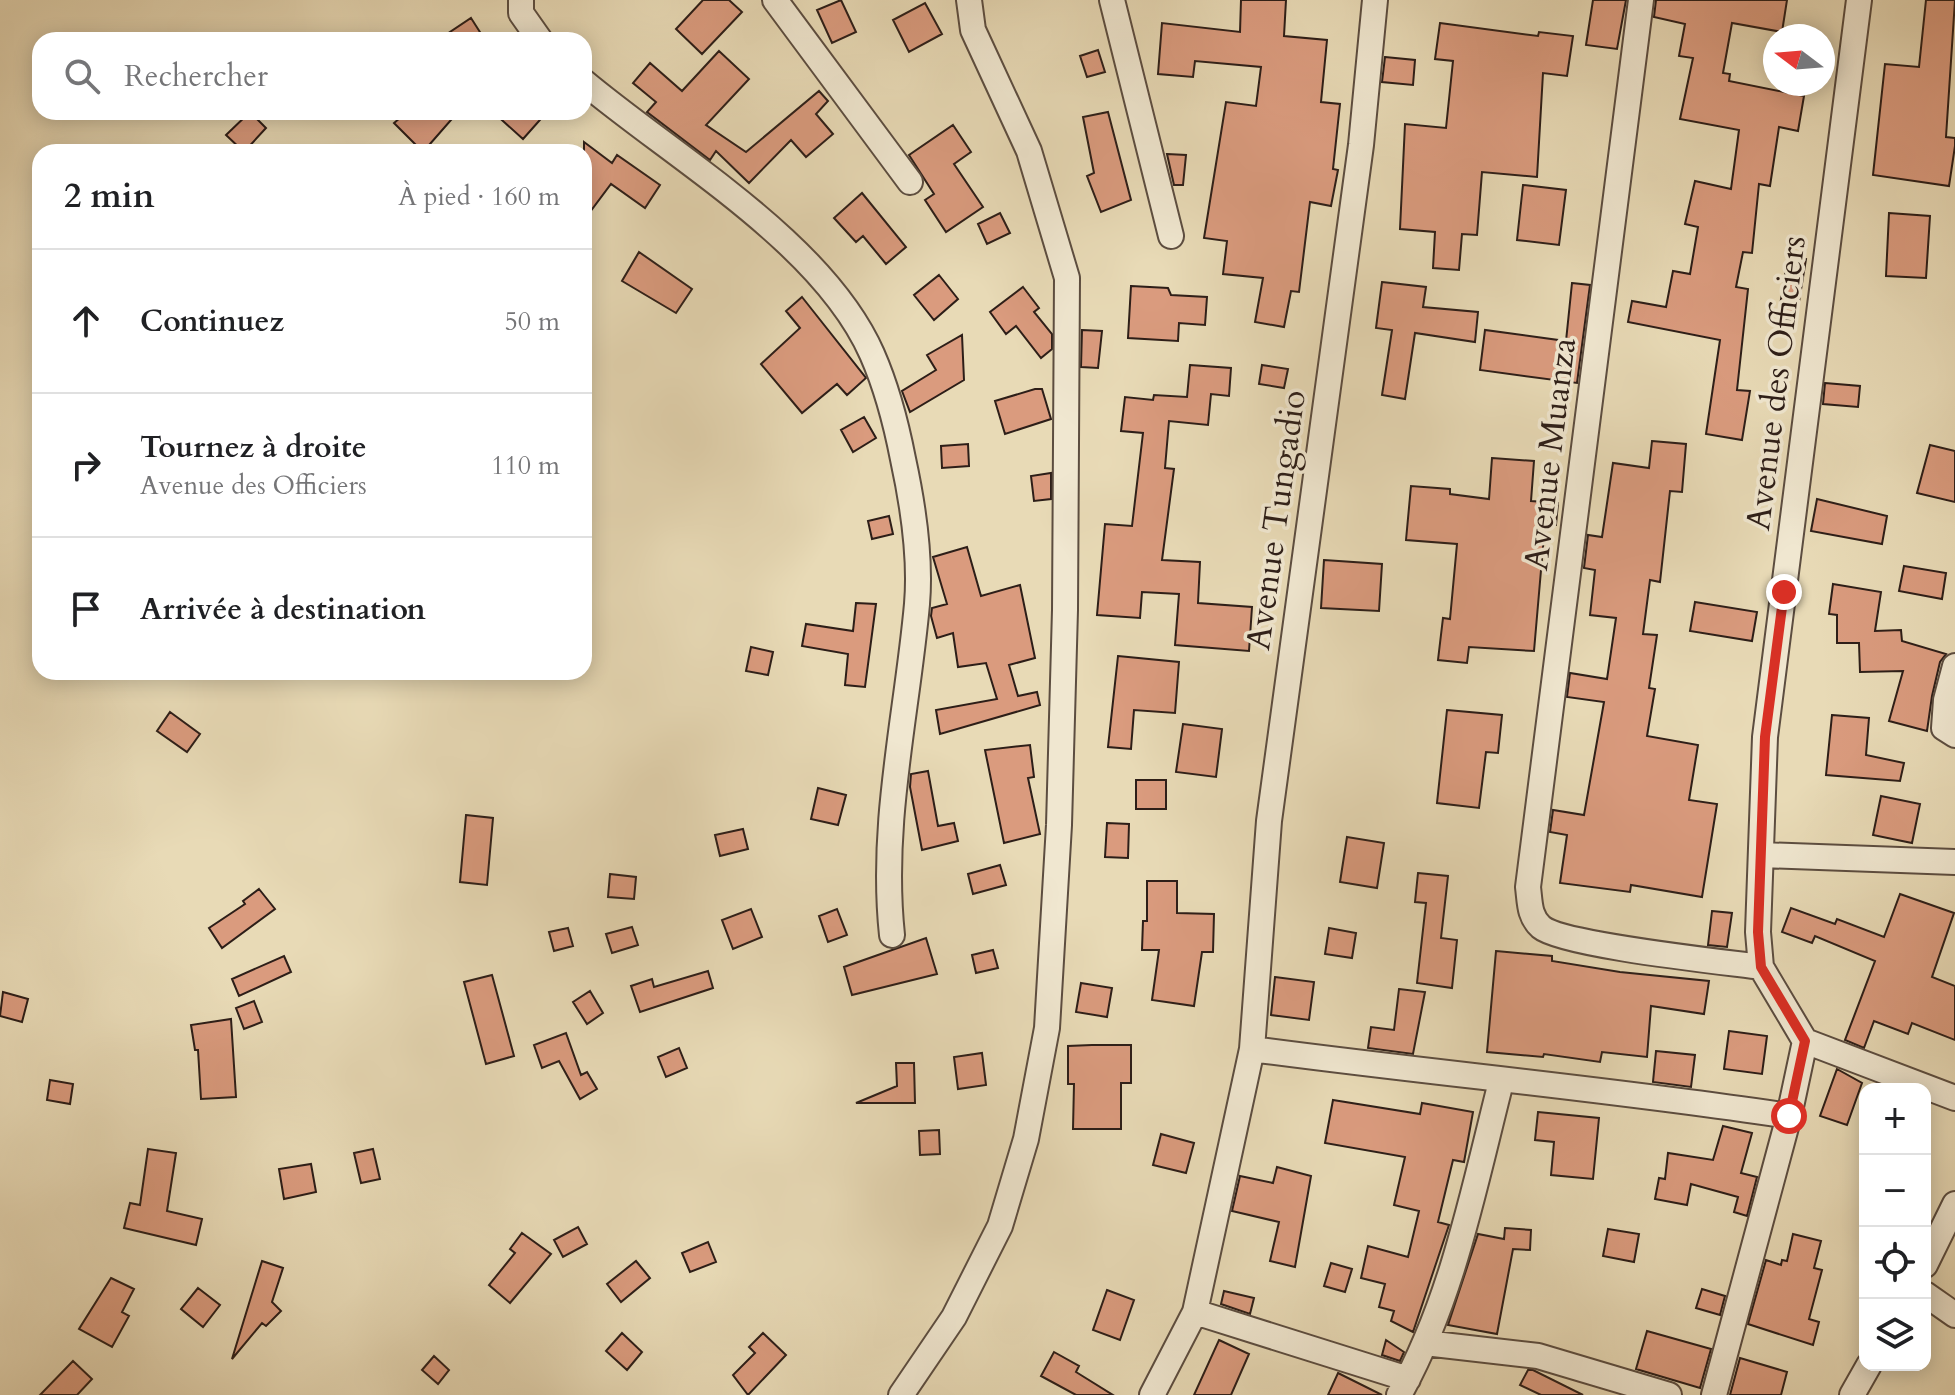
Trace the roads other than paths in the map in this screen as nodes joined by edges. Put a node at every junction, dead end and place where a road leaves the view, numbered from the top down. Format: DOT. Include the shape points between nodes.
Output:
graph roads {
  1 [pos="521,0"];
  2 [pos="775,0"];
  3 [pos="969,0"];
  4 [pos="1112,0"];
  5 [pos="1375,0"];
  6 [pos="1641,0"];
  7 [pos="1859,0"];
  8 [pos="534,32"];
  9 [pos="592,88"];
  10 [pos="910,182"];
  11 [pos="1171,236"];
  12 [pos="1955,666"];
  13 [pos="1955,735"];
  14 [pos="1761,855"];
  15 [pos="1955,862"];
  16 [pos="892,935"];
  17 [pos="1761,967"];
  18 [pos="1805,1041"];
  19 [pos="1252,1049"];
  20 [pos="1501,1082"];
  21 [pos="1955,1098"];
  22 [pos="1789,1116"];
  23 [pos="1955,1204"];
  24 [pos="1931,1253"];
  25 [pos="1931,1298"];
  26 [pos="1195,1312"];
  27 [pos="1955,1315"];
  28 [pos="1425,1343"];
  29 [pos="1866,1371"];
  30 [pos="1403,1387"];
  31 [pos="1621,1388"];
  32 [pos="901,1395"];
  33 [pos="1152,1395"];
  34 [pos="1669,1395"];
  35 [pos="1714,1395"];
  36 [pos="1852,1395"];
  1 -- 8 [label="street" via="521,13"];
  2 -- 10 [label="street"];
  3 -- 32 [label="street" via="973,30 1029,151 1067,278 1059,825 1047,1028 1026,1139 1000,1226 954,1317"];
  4 -- 11 [label="street"];
  5 -- 19 [label="street, Avenue Tungadio" via="1361,145 1269,821"];
  6 -- 17 [label="street, Avenue Muanza" via="1528,887 1531,916 1544,930 1582,941"];
  7 -- 14 [label="street, Avenue des Officiers" via="1765,737"];
  9 -- 16 [label="street" via="802,258 844,307 872,353 894,416 916,548 917,601 888,842"];
  12 -- 13 [label="street" via="1944,728"];
  14 -- 15 [label="street"];
  14 -- 17 [label="street, Avenue des Officiers"];
  17 -- 18 [label="street"];
  18 -- 21 [label="street"];
  18 -- 22 [label="street"];
  19 -- 20 [label="street"];
  19 -- 26 [label="street, Avenue Tungadio"];
  20 -- 22 [label="street" via="1616,1090"];
  20 -- 28 [label="street" via="1452,1269"];
  22 -- 35 [label="street"];
  23 -- 24 [label="street"];
  25 -- 27 [label="street"];
  26 -- 30 [label="street"];
  26 -- 33 [label="street, Avenue Tungadio"];
  28 -- 30 [label="street"];
  28 -- 31 [label="street" via="1538,1356"];
  29 -- 36 [label="street"];
  31 -- 34 [label="street"];
}
